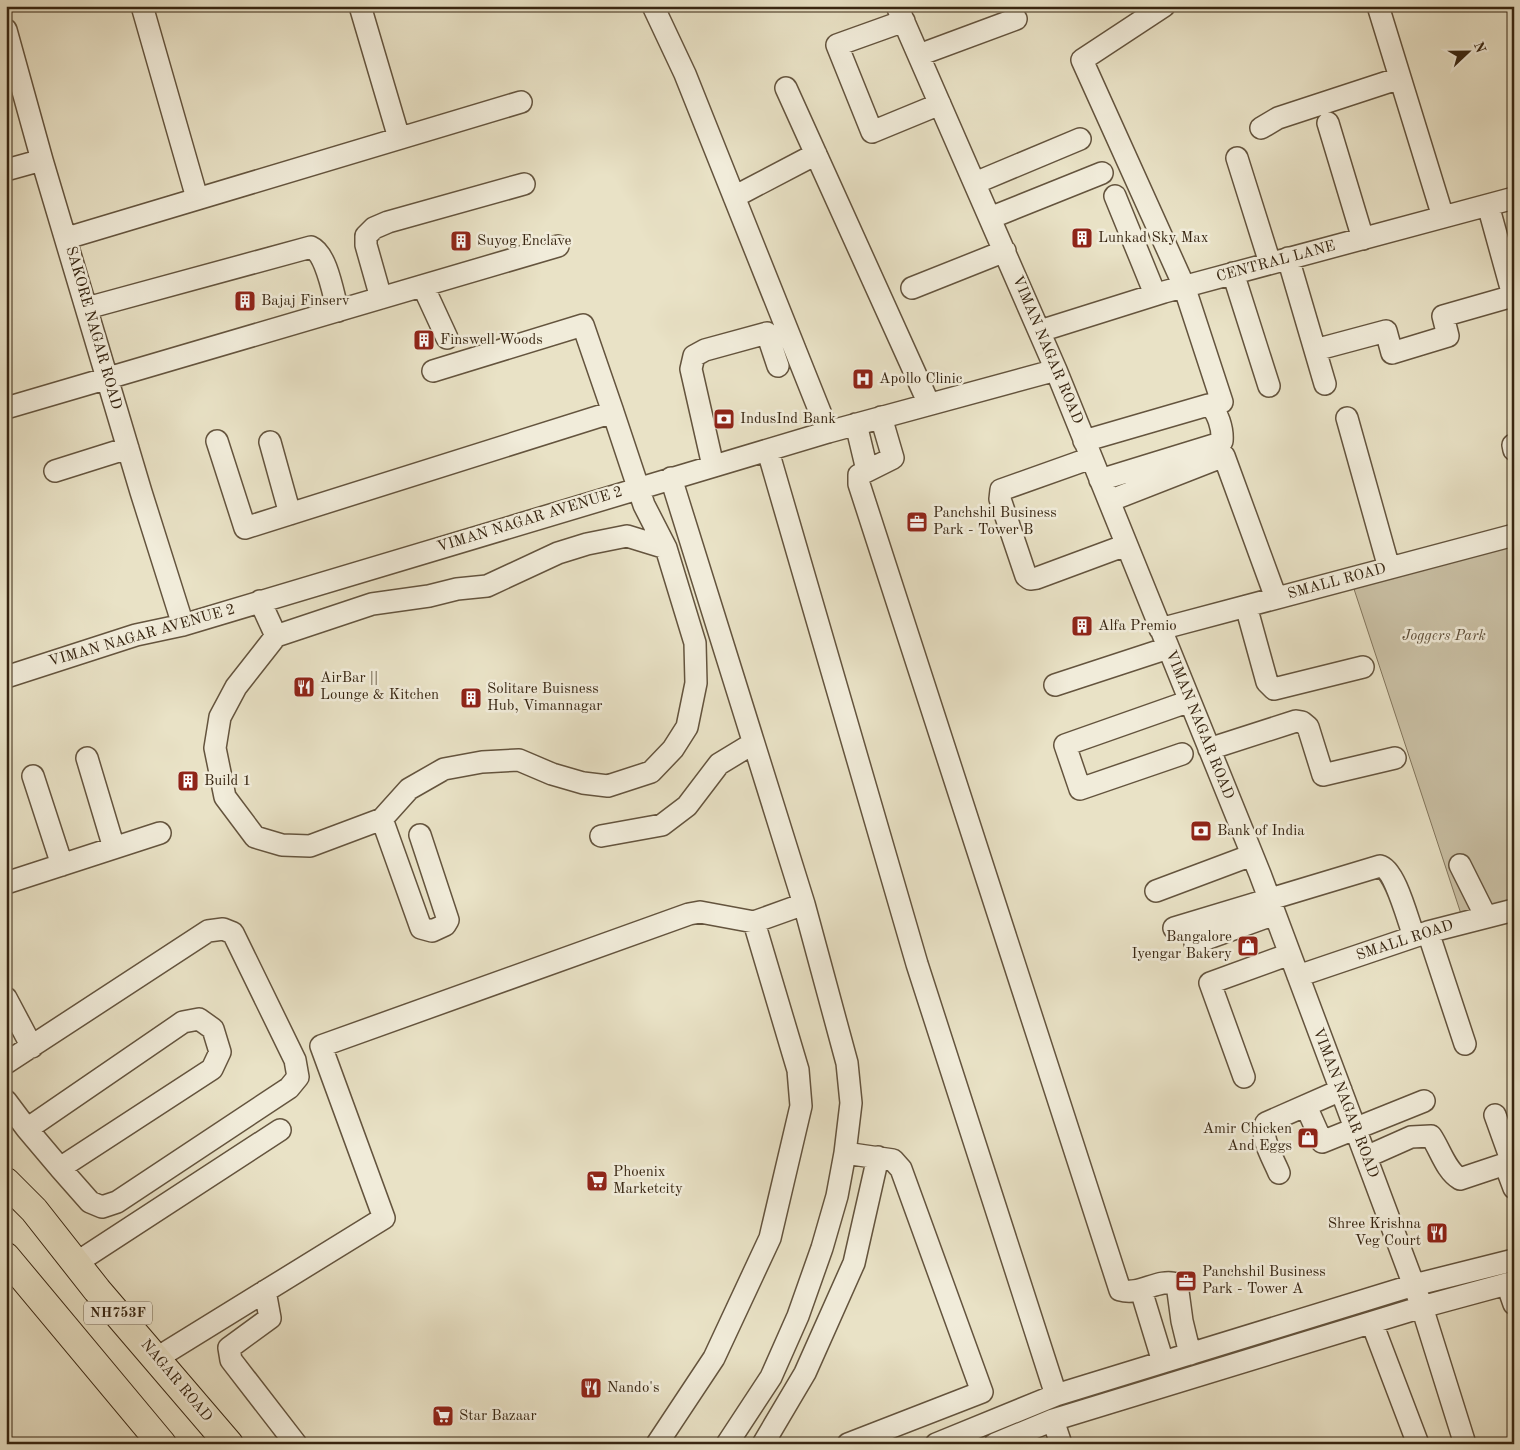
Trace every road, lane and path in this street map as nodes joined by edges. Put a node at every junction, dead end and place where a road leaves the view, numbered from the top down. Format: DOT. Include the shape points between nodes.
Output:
graph roads {
  1 [pos="142,6"];
  2 [pos="360,6"];
  3 [pos="653,6"];
  4 [pos="1164,6"];
  5 [pos="1378,6"];
  6 [pos="900,10"];
  7 [pos="1016,19"];
  8 [pos="6,30"];
  9 [pos="919,55"];
  10 [pos="1400,78"];
  11 [pos="786,88"];
  12 [pos="520,102"];
  13 [pos="940,104"];
  14 [pos="1328,123"];
  15 [pos="1261,128"];
  16 [pos="399,138"];
  17 [pos="1080,138"];
  18 [pos="816,154"];
  19 [pos="1237,158"];
  20 [pos="42,160"];
  21 [pos="8,168"];
  22 [pos="1102,173"];
  23 [pos="975,183"];
  24 [pos="524,184"];
  25 [pos="1115,196"];
  26 [pos="196,198"];
  27 [pos="734,198"];
  28 [pos="1514,198"];
  29 [pos="1488,205"];
  30 [pos="1444,217"];
  31 [pos="990,218"];
  32 [pos="67,238"];
  33 [pos="1362,238"];
  34 [pos="558,246"];
  35 [pos="1005,252"];
  36 [pos="1279,261"];
  37 [pos="1233,273"];
  38 [pos="424,286"];
  39 [pos="1184,286"];
  40 [pos="912,288"];
  41 [pos="1155,294"];
  42 [pos="381,298"];
  43 [pos="1513,298"];
  44 [pos="87,308"];
  45 [pos="338,311"];
  46 [pos="1040,331"];
  47 [pos="446,338"];
  48 [pos="1315,350"];
  49 [pos="778,366"];
  50 [pos="1056,370"];
  51 [pos="433,371"];
  52 [pos="108,379"];
  53 [pos="1325,384"];
  54 [pos="1269,386"];
  55 [pos="1222,402"];
  56 [pos="929,404"];
  57 [pos="6,408"];
  58 [pos="613,412"];
  59 [pos="881,417"];
  60 [pos="1346,418"];
  61 [pos="856,424"];
  62 [pos="828,432"];
  63 [pos="216,441"];
  64 [pos="270,442"];
  65 [pos="128,448"];
  66 [pos="1088,449"];
  67 [pos="768,451"];
  68 [pos="713,466"];
  69 [pos="867,470"];
  70 [pos="55,471"];
  71 [pos="671,478"];
  72 [pos="1100,480"];
  73 [pos="638,488"];
  74 [pos="1109,501"];
  75 [pos="290,514"];
  76 [pos="1514,535"];
  77 [pos="666,548"];
  78 [pos="1128,550"];
  79 [pos="1389,568"];
  80 [pos="1028,591"];
  81 [pos="1276,598"];
  82 [pos="260,601"];
  83 [pos="1246,606"];
  84 [pos="183,625"];
  85 [pos="1160,628"];
  86 [pos="276,636"];
  87 [pos="1168,648"];
  88 [pos="1362,667"];
  89 [pos="6,677"];
  90 [pos="1055,685"];
  91 [pos="1190,701"];
  92 [pos="752,744"];
  93 [pos="1209,749"];
  94 [pos="1182,754"];
  95 [pos="87,758"];
  96 [pos="1395,758"];
  97 [pos="33,776"];
  98 [pos="382,819"];
  99 [pos="160,833"];
  100 [pos="420,835"];
  101 [pos="601,836"];
  102 [pos="114,848"];
  103 [pos="1252,855"];
  104 [pos="62,865"];
  105 [pos="1460,865"];
  106 [pos="6,883"];
  107 [pos="1156,891"];
  108 [pos="804,904"];
  109 [pos="1272,906"];
  110 [pos="1514,910"];
  111 [pos="1486,917"];
  112 [pos="754,922"];
  113 [pos="1174,928"];
  114 [pos="1425,938"];
  115 [pos="1195,943"];
  116 [pos="1290,954"];
  117 [pos="1298,976"];
  118 [pos="6,998"];
  119 [pos="1465,1044"];
  120 [pos="32,1047"];
  121 [pos="6,1063"];
  122 [pos="1244,1077"];
  123 [pos="1340,1090"];
  124 [pos="6,1101"];
  125 [pos="1424,1101"];
  126 [pos="1306,1106"];
  127 [pos="1495,1115"];
  128 [pos="1355,1128"];
  129 [pos="27,1129"];
  130 [pos="280,1130"];
  131 [pos="845,1153"];
  132 [pos="878,1157"];
  133 [pos="1366,1157"];
  134 [pos="60,1168"];
  135 [pos="1514,1168"];
  136 [pos="1279,1173"];
  137 [pos="6,1182"];
  138 [pos="1514,1188"];
  139 [pos="6,1257"];
  140 [pos="1514,1260"];
  141 [pos="76,1263"];
  142 [pos="1510,1283"];
  143 [pos="1414,1285"];
  144 [pos="1141,1290"];
  145 [pos="265,1291"];
  146 [pos="1514,1304"];
  147 [pos="1422,1308"];
  148 [pos="1372,1323"];
  149 [pos="1190,1354"];
  150 [pos="157,1358"];
  151 [pos="1163,1362"];
  152 [pos="982,1392"];
  153 [pos="1056,1395"];
  154 [pos="994,1418"];
  155 [pos="1053,1420"];
  156 [pos="162,1444"];
  157 [pos="229,1444"];
  158 [pos="296,1444"];
  159 [pos="657,1444"];
  160 [pos="727,1444"];
  161 [pos="763,1444"];
  162 [pos="848,1444"];
  163 [pos="936,1444"];
  164 [pos="995,1444"];
  165 [pos="1061,1444"];
  166 [pos="1418,1444"];
  167 [pos="1465,1444"];
  1 -- 26 [label="street"];
  2 -- 16 [label="street"];
  3 -- 27 [label="street" via="685,74"];
  4 -- 39 [label="street" via="1082,60"];
  5 -- 10 [label="street"];
  6 -- 9 [label="street, VIMAN NAGAR ROAD"];
  6 -- 13 [label="street" via="836,45 872,132"];
  7 -- 9 [label="street"];
  8 -- 20 [label="street, SAKORE NAGAR ROAD"];
  9 -- 13 [label="street, VIMAN NAGAR ROAD"];
  10 -- 15 [label="street" via="1278,118"];
  10 -- 30 [label="street"];
  11 -- 18 [label="street"];
  12 -- 16 [label="street"];
  13 -- 23 [label="street, VIMAN NAGAR ROAD"];
  14 -- 33 [label="street"];
  16 -- 26 [label="street"];
  17 -- 23 [label="street"];
  18 -- 27 [label="street"];
  18 -- 56 [label="street"];
  19 -- 36 [label="street"];
  20 -- 21 [label="street"];
  20 -- 32 [label="street, SAKORE NAGAR ROAD"];
  22 -- 31 [label="street"];
  23 -- 31 [label="street, VIMAN NAGAR ROAD"];
  24 -- 42 [label="street" via="374,228 366,236 366,245"];
  25 -- 41 [label="street"];
  26 -- 32 [label="street"];
  27 -- 62 [label="street"];
  28 -- 29 [label="street, CENTRAL LANE"];
  29 -- 30 [label="street, CENTRAL LANE"];
  29 -- 43 [label="street"];
  30 -- 33 [label="street, CENTRAL LANE"];
  31 -- 35 [label="street, VIMAN NAGAR ROAD"];
  32 -- 44 [label="street, SAKORE NAGAR ROAD"];
  33 -- 36 [label="street, CENTRAL LANE"];
  34 -- 38 [label="street"];
  35 -- 40 [label="street"];
  35 -- 46 [label="street, VIMAN NAGAR ROAD"];
  36 -- 37 [label="street, CENTRAL LANE"];
  36 -- 48 [label="street"];
  37 -- 39 [label="street, CENTRAL LANE"];
  37 -- 54 [label="street"];
  38 -- 42 [label="street"];
  38 -- 47 [label="street"];
  39 -- 41 [label="street, CENTRAL LANE"];
  39 -- 55 [label="street"];
  41 -- 46 [label="street, CENTRAL LANE"];
  42 -- 45 [label="street"];
  43 -- 48 [label="street" via="1443,316 1448,336 1392,353 1386,331"];
  44 -- 45 [label="street" via="311,247 318,250 323,259"];
  44 -- 52 [label="street, SAKORE NAGAR ROAD"];
  45 -- 52 [label="street"];
  46 -- 50 [label="street, VIMAN NAGAR ROAD"];
  48 -- 53 [label="street"];
  49 -- 68 [label="street" via="767,333 704,350 694,356 691,369"];
  50 -- 56 [label="street, VIMAN NAGAR AVENUE 2"];
  50 -- 66 [label="street, VIMAN NAGAR ROAD"];
  51 -- 58 [label="street" via="582,325"];
  52 -- 57 [label="street"];
  52 -- 65 [label="street, SAKORE NAGAR ROAD"];
  56 -- 59 [label="street, VIMAN NAGAR AVENUE 2"];
  58 -- 73 [label="street"];
  58 -- 75 [label="street"];
  59 -- 61 [label="street, VIMAN NAGAR AVENUE 2"];
  59 -- 69 [label="street" via="893,458"];
  60 -- 79 [label="street"];
  61 -- 62 [label="street, VIMAN NAGAR AVENUE 2"];
  61 -- 69 [label="street"];
  62 -- 67 [label="street, VIMAN NAGAR AVENUE 2"];
  63 -- 75 [label="street" via="246,528"];
  64 -- 75 [label="street"];
  65 -- 70 [label="street"];
  65 -- 84 [label="street, SAKORE NAGAR ROAD"];
  66 -- 72 [label="street, VIMAN NAGAR ROAD"];
  66 -- 72 [label="street" via="1208,405 1216,413 1222,436 1222,441 1217,444"];
  66 -- 78 [label="street" via="1001,490 1000,499 1026,576 1030,580"];
  67 -- 68 [label="street, VIMAN NAGAR AVENUE 2"];
  67 -- 153 [label="street" via="917,964"];
  68 -- 71 [label="street, VIMAN NAGAR AVENUE 2"];
  69 -- 144 [label="street" via="859,475 859,484 1120,1290"];
  71 -- 73 [label="street, VIMAN NAGAR AVENUE 2"];
  71 -- 92 [label="street"];
  72 -- 74 [label="street, VIMAN NAGAR ROAD"];
  73 -- 77 [label="street"];
  73 -- 82 [label="street, VIMAN NAGAR AVENUE 2"];
  74 -- 78 [label="street, VIMAN NAGAR ROAD"];
  74 -- 81 [label="street" via="1224,456"];
  76 -- 79 [label="street, SMALL ROAD"];
  77 -- 86 [label="street" via="627,536 587,544 558,553 487,586 372,604"];
  77 -- 98 [label="street" via="695,643 696,684 687,727 673,750 651,772 608,786 560,776 519,760 482,762 444,769 409,789"];
  78 -- 80 [label="street"];
  78 -- 85 [label="street, VIMAN NAGAR ROAD"];
  79 -- 81 [label="street, SMALL ROAD"];
  81 -- 83 [label="street, SMALL ROAD"];
  82 -- 84 [label="street, VIMAN NAGAR AVENUE 2"];
  82 -- 86 [label="street"];
  83 -- 85 [label="street, SMALL ROAD"];
  83 -- 88 [label="street" via="1267,682 1274,689"];
  84 -- 89 [label="street, VIMAN NAGAR AVENUE 2" via="136,635"];
  85 -- 87 [label="street, VIMAN NAGAR ROAD"];
  86 -- 98 [label="street" via="236,687 220,716 215,748 225,797 255,836 282,845 310,846"];
  87 -- 90 [label="street"];
  87 -- 91 [label="street, VIMAN NAGAR ROAD"];
  91 -- 93 [label="street, VIMAN NAGAR ROAD"];
  91 -- 94 [label="street" via="1065,745 1080,789"];
  92 -- 101 [label="street" via="719,764 687,806 662,825"];
  92 -- 108 [label="street"];
  93 -- 96 [label="street" via="1296,721 1308,727 1323,775"];
  93 -- 103 [label="street, VIMAN NAGAR ROAD"];
  95 -- 102 [label="street"];
  97 -- 104 [label="street"];
  98 -- 100 [label="street" via="421,928 432,931 448,920"];
  99 -- 102 [label="street"];
  102 -- 104 [label="street"];
  103 -- 107 [label="street"];
  103 -- 109 [label="street, VIMAN NAGAR ROAD"];
  104 -- 106 [label="street"];
  105 -- 111 [label="street"];
  108 -- 112 [label="street"];
  108 -- 131 [label="street" via="847,1063 851,1103"];
  109 -- 113 [label="street"];
  109 -- 114 [label="street" via="1374,867 1384,867"];
  109 -- 115 [label="street"];
  109 -- 116 [label="street, VIMAN NAGAR ROAD"];
  110 -- 111 [label="street, SMALL ROAD"];
  111 -- 114 [label="street, SMALL ROAD"];
  112 -- 145 [label="street" via="700,912 689,914 321,1046 384,1218"];
  112 -- 159 [label="street" via="798,1070 801,1106 770,1238 714,1358"];
  114 -- 117 [label="street, SMALL ROAD"];
  114 -- 119 [label="street"];
  116 -- 117 [label="street, VIMAN NAGAR ROAD"];
  116 -- 122 [label="street" via="1210,983"];
  117 -- 123 [label="street, VIMAN NAGAR ROAD"];
  118 -- 120 [label="street"];
  120 -- 121 [label="street"];
  120 -- 134 [label="street" via="208,931 223,929 233,933 295,1060 298,1077 289,1088 116,1202 102,1207 90,1202"];
  123 -- 126 [label="street"];
  123 -- 128 [label="street, VIMAN NAGAR ROAD"];
  124 -- 129 [label="street"];
  125 -- 128 [label="street"];
  126 -- 128 [label="street" via="1322,1142"];
  126 -- 136 [label="street" via="1266,1123 1263,1128"];
  127 -- 135 [label="street"];
  128 -- 133 [label="street, VIMAN NAGAR ROAD"];
  129 -- 134 [label="street"];
  129 -- 134 [label="street" via="183,1022 199,1019 213,1029 220,1052 212,1068"];
  130 -- 141 [label="street"];
  131 -- 132 [label="street"];
  131 -- 160 [label="street" via="837,1196 798,1316 771,1377"];
  132 -- 152 [label="street" via="893,1160 901,1169"];
  132 -- 161 [label="street" via="854,1263 805,1373"];
  133 -- 138 [label="street" via="1411,1137 1431,1136 1451,1173 1460,1179 1505,1164"];
  133 -- 143 [label="street, VIMAN NAGAR ROAD"];
  137 -- 141 [label="highway, NAGAR ROAD / NH753F" via="34,1210"];
  139 -- 156 [label="highway, NH753F"];
  140 -- 143 [label="street"];
  141 -- 150 [label="highway, NAGAR ROAD / NH753F"];
  142 -- 146 [label="street"];
  142 -- 147 [label="street"];
  143 -- 147 [label="street, VIMAN NAGAR ROAD"];
  143 -- 149 [label="street"];
  144 -- 149 [label="street" via="1167,1281 1176,1284"];
  144 -- 151 [label="street"];
  145 -- 150 [label="street"];
  145 -- 158 [label="street" via="270,1318 229,1348 231,1360"];
  147 -- 148 [label="street"];
  147 -- 167 [label="street, VIMAN NAGAR ROAD"];
  148 -- 155 [label="street"];
  148 -- 166 [label="street"];
  149 -- 151 [label="street"];
  150 -- 157 [label="highway, NAGAR ROAD / NH753F"];
  151 -- 153 [label="street"];
  152 -- 154 [label="street"];
  152 -- 162 [label="street"];
  153 -- 154 [label="street"];
  154 -- 163 [label="street"];
  155 -- 164 [label="street"];
  155 -- 165 [label="street"];
}
